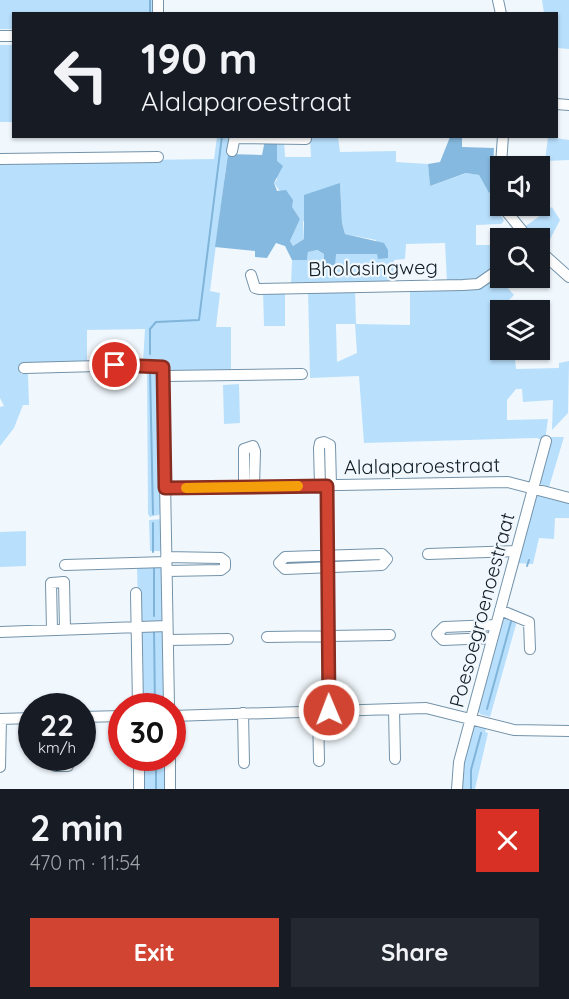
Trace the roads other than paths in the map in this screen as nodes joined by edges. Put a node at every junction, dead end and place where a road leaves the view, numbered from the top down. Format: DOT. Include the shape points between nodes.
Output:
graph roads {
  1 [pos="235,138"];
  2 [pos="270,138"];
  3 [pos="503,138"];
  4 [pos="306,139"];
  5 [pos="232,151"];
  6 [pos="502,156"];
  7 [pos="158,157"];
  8 [pos="0,159"];
  9 [pos="550,260"];
  10 [pos="251,274"];
  11 [pos="490,276"];
  12 [pos="569,277"];
  13 [pos="24,368"];
  14 [pos="163,371"];
  15 [pos="302,374"];
  16 [pos="546,441"];
  17 [pos="326,486"];
  18 [pos="165,488"];
  19 [pos="533,488"];
  20 [pos="569,498"];
  21 [pos="516,551"];
  22 [pos="428,554"];
  23 [pos="328,555"];
  24 [pos="166,563"];
  25 [pos="65,565"];
  26 [pos="328,567"];
  27 [pos="136,593"];
  28 [pos="500,610"];
  29 [pos="495,625"];
  30 [pos="167,626"];
  31 [pos="137,627"];
  32 [pos="65,629"];
  33 [pos="52,630"];
  34 [pos="0,632"];
  35 [pos="390,635"];
  36 [pos="328,636"];
  37 [pos="267,637"];
  38 [pos="492,638"];
  39 [pos="228,639"];
  40 [pos="168,640"];
  41 [pos="530,649"];
  42 [pos="138,693"];
  43 [pos="169,693"];
  44 [pos="394,709"];
  45 [pos="324,710"];
  46 [pos="243,713"];
  47 [pos="186,715"];
  48 [pos="18,718"];
  49 [pos="472,718"];
  50 [pos="1,719"];
  51 [pos="569,731"];
  52 [pos="395,759"];
  53 [pos="319,761"];
  54 [pos="244,762"];
  55 [pos="0,767"];
  56 [pos="139,771"];
  57 [pos="170,771"];
  58 [pos="139,789"];
  59 [pos="170,789"];
  60 [pos="457,789"];
  1 -- 5 [label="street"];
  2 -- 4 [label="street"];
  3 -- 6 [label="street"];
  7 -- 8 [label="street"];
  9 -- 12 [label="street"];
  10 -- 11 [label="street, Bholasingweg" via="255,288 259,289 463,285 478,284"];
  13 -- 14 [label="street" via="136,364"];
  14 -- 15 [label="street"];
  14 -- 18 [label="street"];
  16 -- 19 [label="street, Poesoegroenoestraat"];
  17 -- 18 [label="street, Alalaparoestraat"];
  17 -- 19 [label="street, Alalaparoestraat" via="508,482"];
  17 -- 23 [label="street"];
  18 -- 24 [label="street"];
  19 -- 20 [label="street, Alalaparoestraat"];
  19 -- 21 [label="street, Poesoegroenoestraat"];
  21 -- 22 [label="street"];
  21 -- 28 [label="street, Poesoegroenoestraat"];
  23 -- 26 [label="street"];
  23 -- 26 [label="street" via="285,557 279,563 285,569"];
  23 -- 26 [label="street" via="382,554 387,559 382,565"];
  24 -- 25 [label="street"];
  24 -- 30 [label="street"];
  26 -- 36 [label="street"];
  27 -- 31 [label="street"];
  28 -- 29 [label="street, Poesoegroenoestraat"];
  28 -- 41 [label="street" via="529,622"];
  29 -- 38 [label="street, Poesoegroenoestraat"];
  29 -- 38 [label="street" via="444,627 437,634 443,640"];
  30 -- 31 [label="street"];
  30 -- 40 [label="street"];
  31 -- 32 [label="street"];
  31 -- 42 [label="street"];
  32 -- 33 [label="street"];
  32 -- 33 [label="street" via="64,582 51,583"];
  33 -- 34 [label="street"];
  35 -- 36 [label="street"];
  36 -- 37 [label="street"];
  36 -- 45 [label="street"];
  38 -- 49 [label="street, Poesoegroenoestraat"];
  39 -- 40 [label="street"];
  40 -- 43 [label="street"];
  44 -- 45 [label="street"];
  44 -- 49 [label="street" via="434,709"];
  44 -- 52 [label="street"];
  45 -- 46 [label="street"];
  45 -- 53 [label="street"];
  46 -- 47 [label="street"];
  46 -- 54 [label="street"];
  48 -- 50 [label="street"];
  49 -- 51 [label="street" via="532,732"];
  49 -- 60 [label="street, Poesoegroenoestraat" via="459,762"];
  50 -- 55 [label="street"];
  56 -- 58 [label="street"];
  57 -- 59 [label="street"];
}
